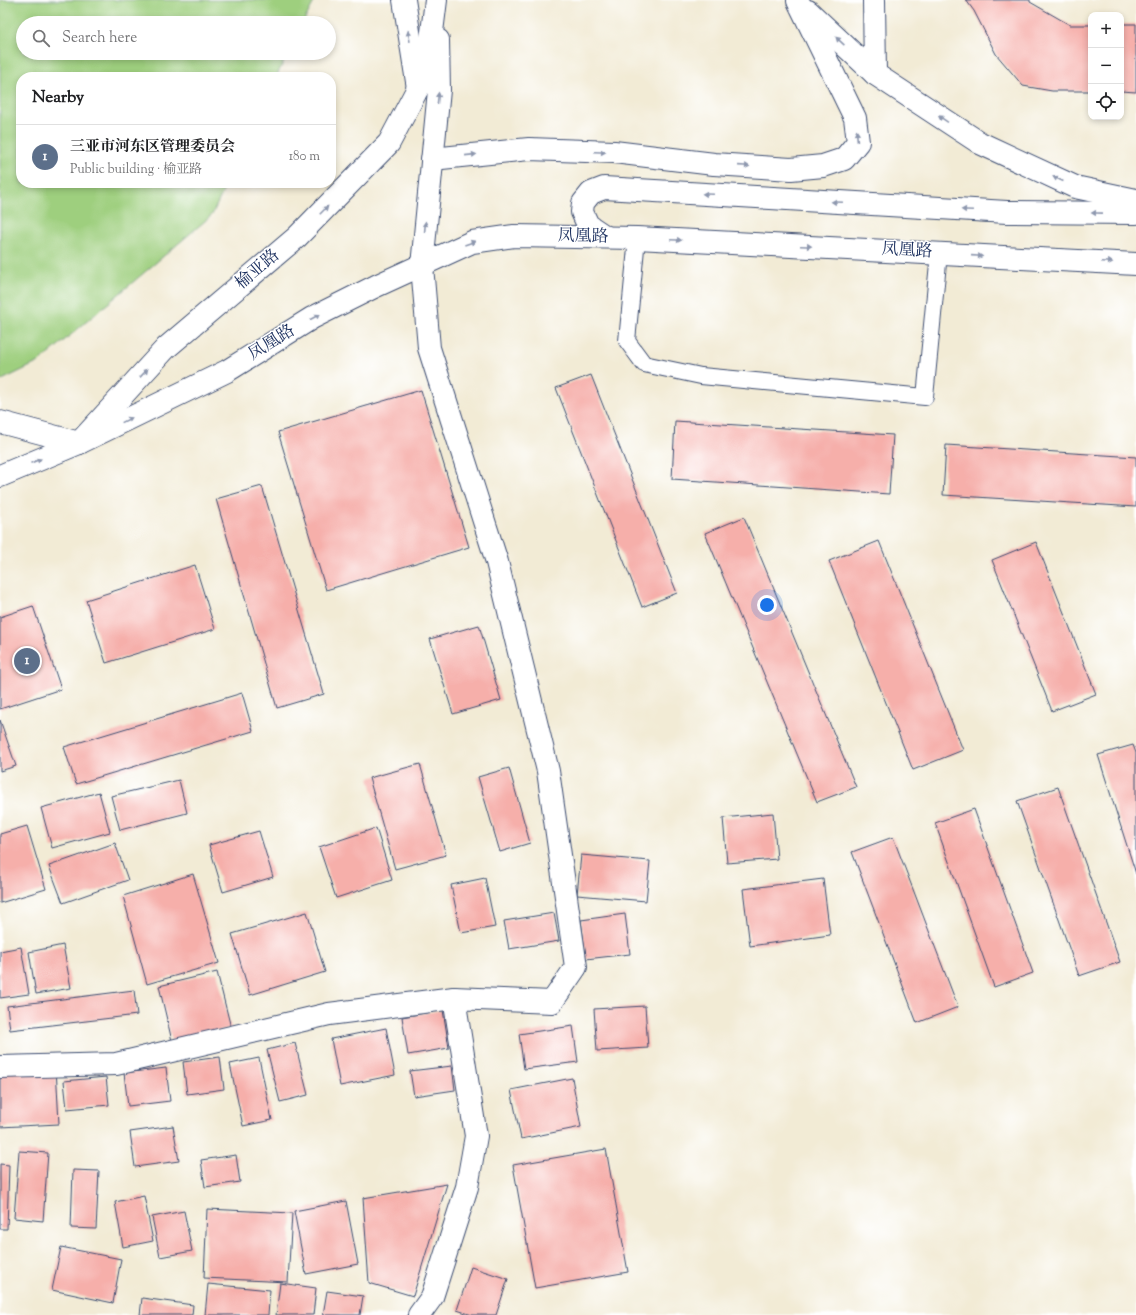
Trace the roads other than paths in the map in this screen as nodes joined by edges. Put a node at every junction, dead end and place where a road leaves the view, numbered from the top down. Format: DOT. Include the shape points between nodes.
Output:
graph roads {
  1 [pos="404,0"];
  2 [pos="437,0"];
  3 [pos="874,0"];
  4 [pos="797,1"];
  5 [pos="875,74"];
  6 [pos="418,88"];
  7 [pos="432,159"];
  8 [pos="1136,200"];
  9 [pos="1136,213"];
  10 [pos="606,237"];
  11 [pos="637,238"];
  12 [pos="939,253"];
  13 [pos="1136,264"];
  14 [pos="422,266"];
  15 [pos="0,422"];
  16 [pos="80,443"];
  17 [pos="0,476"];
  18 [pos="454,998"];
  19 [pos="0,1067"];
  20 [pos="419,1315"];
  6 -- 1 [label="main road, one-way"];
  2 -- 6 [label="main road, 榆亚路" via="431,40"];
  7 -- 2 [label="main road, one-way" via="439,90"];
  3 -- 5 [label="main road"];
  5 -- 4 [label="main road, one-way"];
  7 -- 4 [label="main road, one-way" via="529,149 614,152 714,164 791,169 823,166 844,159 858,142 855,118"];
  8 -- 5 [label="main road, one-way" via="1075,187 980,143"];
  16 -- 6 [label="main road, 榆亚路, one-way" via="166,348 297,238 389,143"];
  14 -- 7 [label="main road, one-way"];
  9 -- 10 [label="main road, one-way" via="1007,212 604,188 592,192 583,203 582,212 588,225"];
  10 -- 11 [label="main road, 凤凰路"];
  14 -- 10 [label="main road, 凤凰路, one-way" via="472,242 514,236"];
  11 -- 12 [label="main road, 凤凰路, one-way"];
  11 -- 12 [label="lane" via="627,341 644,364 701,376 925,397"];
  12 -- 13 [label="main road, 凤凰路, one-way"];
  16 -- 14 [label="main road, 凤凰路, one-way" via="227,371 312,318"];
  14 -- 18 [label="main road" via="429,348 497,562 548,771 576,967 552,1002"];
  15 -- 16 [label="main road"];
  17 -- 16 [label="main road, 榆亚路, one-way"];
  18 -- 19 [label="main road" via="329,1014 116,1064"];
  18 -- 20 [label="main road" via="476,1136 467,1187 432,1297"];
}
